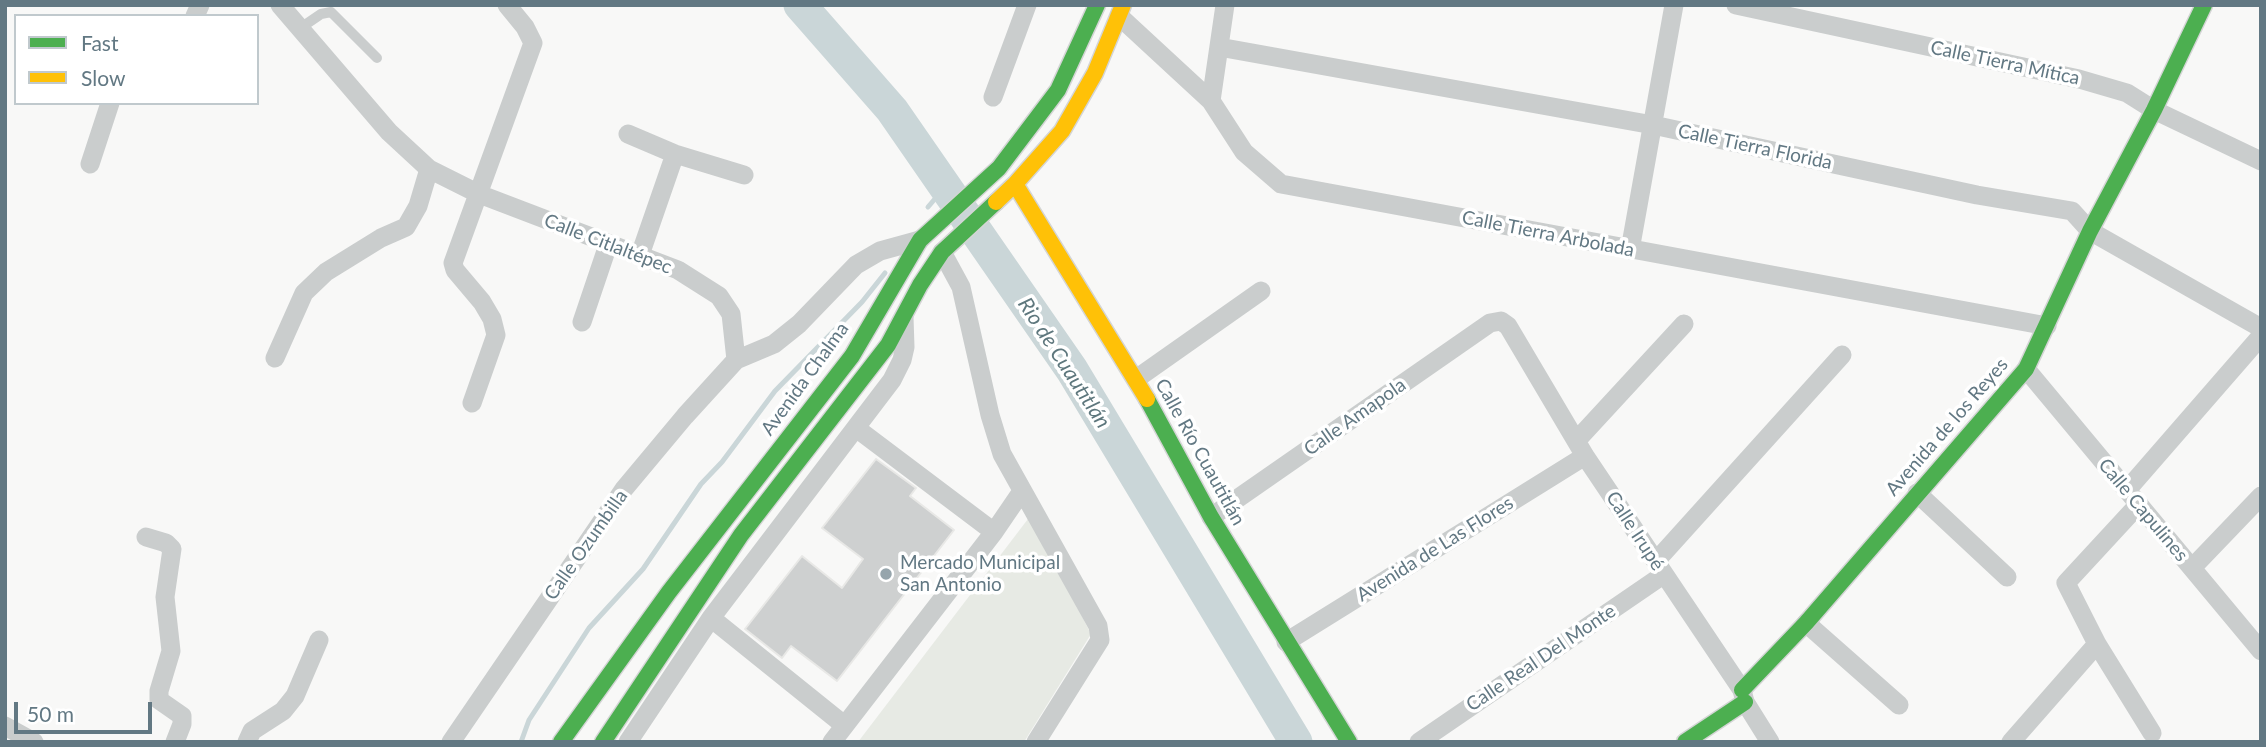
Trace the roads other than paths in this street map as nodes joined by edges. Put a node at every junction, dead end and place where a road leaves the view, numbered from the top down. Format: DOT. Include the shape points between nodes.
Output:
graph roads {
  1 [pos="280,5"];
  2 [pos="507,5"];
  3 [pos="1027,5"];
  4 [pos="1097,5"];
  5 [pos="1225,5"];
  6 [pos="1674,5"];
  7 [pos="1736,5"];
  8 [pos="2204,5"];
  9 [pos="1121,11"];
  10 [pos="299,29"];
  11 [pos="1219,47"];
  12 [pos="377,58"];
  13 [pos="993,97"];
  14 [pos="1211,101"];
  15 [pos="109,105"];
  16 [pos="2154,110"];
  17 [pos="1653,125"];
  18 [pos="628,134"];
  19 [pos="675,155"];
  20 [pos="2261,161"];
  21 [pos="90,164"];
  22 [pos="429,169"];
  23 [pos="744,176"];
  24 [pos="1014,184"];
  25 [pos="479,194"];
  26 [pos="2090,230"];
  27 [pos="913,242"];
  28 [pos="608,245"];
  29 [pos="1629,250"];
  30 [pos="942,252"];
  31 [pos="640,255"];
  32 [pos="1261,291"];
  33 [pos="904,314"];
  34 [pos="1501,321"];
  35 [pos="582,322"];
  36 [pos="1684,324"];
  37 [pos="2046,326"];
  38 [pos="2261,328"];
  39 [pos="2261,337"];
  40 [pos="1842,355"];
  41 [pos="275,358"];
  42 [pos="736,360"];
  43 [pos="2026,369"];
  44 [pos="1136,379"];
  45 [pos="472,403"];
  46 [pos="856,428"];
  47 [pos="1581,448"];
  48 [pos="1023,491"];
  49 [pos="1917,493"];
  50 [pos="2261,496"];
  51 [pos="2133,497"];
  52 [pos="1210,517"];
  53 [pos="994,533"];
  54 [pos="146,537"];
  55 [pos="1660,568"];
  56 [pos="2192,568"];
  57 [pos="2007,577"];
  58 [pos="711,618"];
  59 [pos="1806,623"];
  60 [pos="319,640"];
  61 [pos="1286,642"];
  62 [pos="2096,643"];
  63 [pos="2261,651"];
  64 [pos="1744,696"];
  65 [pos="1899,705"];
  66 [pos="844,725"];
  67 [pos="5,726"];
  68 [pos="2152,733"];
  69 [pos="34,742"];
  70 [pos="175,742"];
  71 [pos="247,742"];
  72 [pos="451,742"];
  73 [pos="561,742"];
  74 [pos="603,742"];
  75 [pos="628,742"];
  76 [pos="832,742"];
  77 [pos="1036,742"];
  78 [pos="1349,742"];
  79 [pos="1419,742"];
  80 [pos="1685,742"];
  81 [pos="1770,742"];
  82 [pos="2011,742"];
  1 -- 10 [label="street, Calle Citlaltépec"];
  2 -- 25 [label="street" via="533,43"];
  3 -- 13 [label="street"];
  4 -- 27 [label="main road, Avenida Chalma" via="1058,90 999,168"];
  5 -- 11 [label="street"];
  6 -- 17 [label="street"];
  7 -- 16 [label="street, Calle Tierra Mítica" via="2079,79 2127,93"];
  8 -- 16 [label="main road, Avenida de los Reyes"];
  9 -- 14 [label="street, Calle Tierra Arbolada"];
  9 -- 24 [label="main road" via="1095,73 1062,131"];
  10 -- 12 [label="lane" via="321,13 331,12"];
  10 -- 22 [label="street, Calle Citlaltépec" via="389,132"];
  11 -- 14 [label="street"];
  11 -- 17 [label="street, Calle Tierra Florida"];
  14 -- 29 [label="street, Calle Tierra Arbolada" via="1244,152 1282,184"];
  15 -- 21 [label="street"];
  16 -- 20 [label="street, Calle Tierra Mítica"];
  16 -- 26 [label="main road, Avenida de los Reyes"];
  17 -- 26 [label="street, Calle Tierra Florida" via="2072,211"];
  17 -- 29 [label="street"];
  18 -- 19 [label="street"];
  19 -- 23 [label="street"];
  19 -- 31 [label="street"];
  22 -- 25 [label="street, Calle Citlaltépec"];
  22 -- 41 [label="street" via="406,227 326,272 304,293"];
  24 -- 30 [label="main road"];
  24 -- 44 [label="main road, Calle Río Cuautitlán"];
  25 -- 28 [label="street, Calle Citlaltépec"];
  25 -- 45 [label="street" via="453,263 487,310 496,335"];
  26 -- 37 [label="main road, Avenida de los Reyes"];
  26 -- 38 [label="street, Calle Tierra Florida"];
  27 -- 42 [label="street" via="880,251 856,265 774,344"];
  27 -- 73 [label="main road, Avenida Chalma" via="852,356 669,592"];
  28 -- 31 [label="street, Calle Citlaltépec"];
  28 -- 35 [label="street"];
  29 -- 37 [label="street, Calle Tierra Arbolada"];
  30 -- 33 [label="main road"];
  30 -- 48 [label="street" via="961,287 1002,454"];
  31 -- 42 [label="street, Calle Citlaltépec" via="678,270 719,296 731,314"];
  32 -- 44 [label="street"];
  33 -- 46 [label="street" via="902,360"];
  33 -- 74 [label="main road" via="888,345 741,535"];
  34 -- 47 [label="street, Calle Irupé"];
  34 -- 52 [label="street, Calle Amapola" via="1490,323"];
  36 -- 47 [label="street, Avenida de Las Flores"];
  37 -- 43 [label="main road, Avenida de los Reyes"];
  39 -- 51 [label="street"];
  40 -- 55 [label="street, Calle Real Del Monte"];
  42 -- 72 [label="street, Calle Ozumbilla" via="624,489"];
  43 -- 49 [label="main road, Avenida de los Reyes"];
  43 -- 51 [label="street, Calle Capulines"];
  44 -- 52 [label="main road, Calle Río Cuautitlán"];
  46 -- 53 [label="street"];
  46 -- 58 [label="street"];
  47 -- 55 [label="street, Calle Irupé"];
  47 -- 61 [label="street, Avenida de Las Flores"];
  48 -- 53 [label="street"];
  48 -- 77 [label="street" via="1098,626 1100,640"];
  49 -- 57 [label="street"];
  49 -- 59 [label="main road, Avenida de los Reyes"];
  50 -- 56 [label="street"];
  51 -- 56 [label="street, Calle Capulines"];
  51 -- 62 [label="street" via="2066,583"];
  52 -- 61 [label="main road, Calle Río Cuautitlán"];
  53 -- 66 [label="street"];
  54 -- 70 [label="street" via="172,549 165,597 171,651 159,699 182,716"];
  55 -- 64 [label="street, Calle Irupé"];
  55 -- 79 [label="street, Calle Real Del Monte"];
  56 -- 63 [label="street, Calle Capulines"];
  58 -- 66 [label="street"];
  58 -- 75 [label="street"];
  59 -- 64 [label="main road, Avenida de los Reyes"];
  59 -- 65 [label="street"];
  60 -- 71 [label="street" via="295,696 283,711 252,732"];
  61 -- 78 [label="main road, Calle Río Cuautitlán"];
  62 -- 68 [label="street"];
  62 -- 82 [label="street"];
  64 -- 80 [label="main road, Avenida de los Reyes"];
  64 -- 81 [label="street, Calle Irupé"];
  66 -- 76 [label="street"];
  67 -- 69 [label="street"];
}
